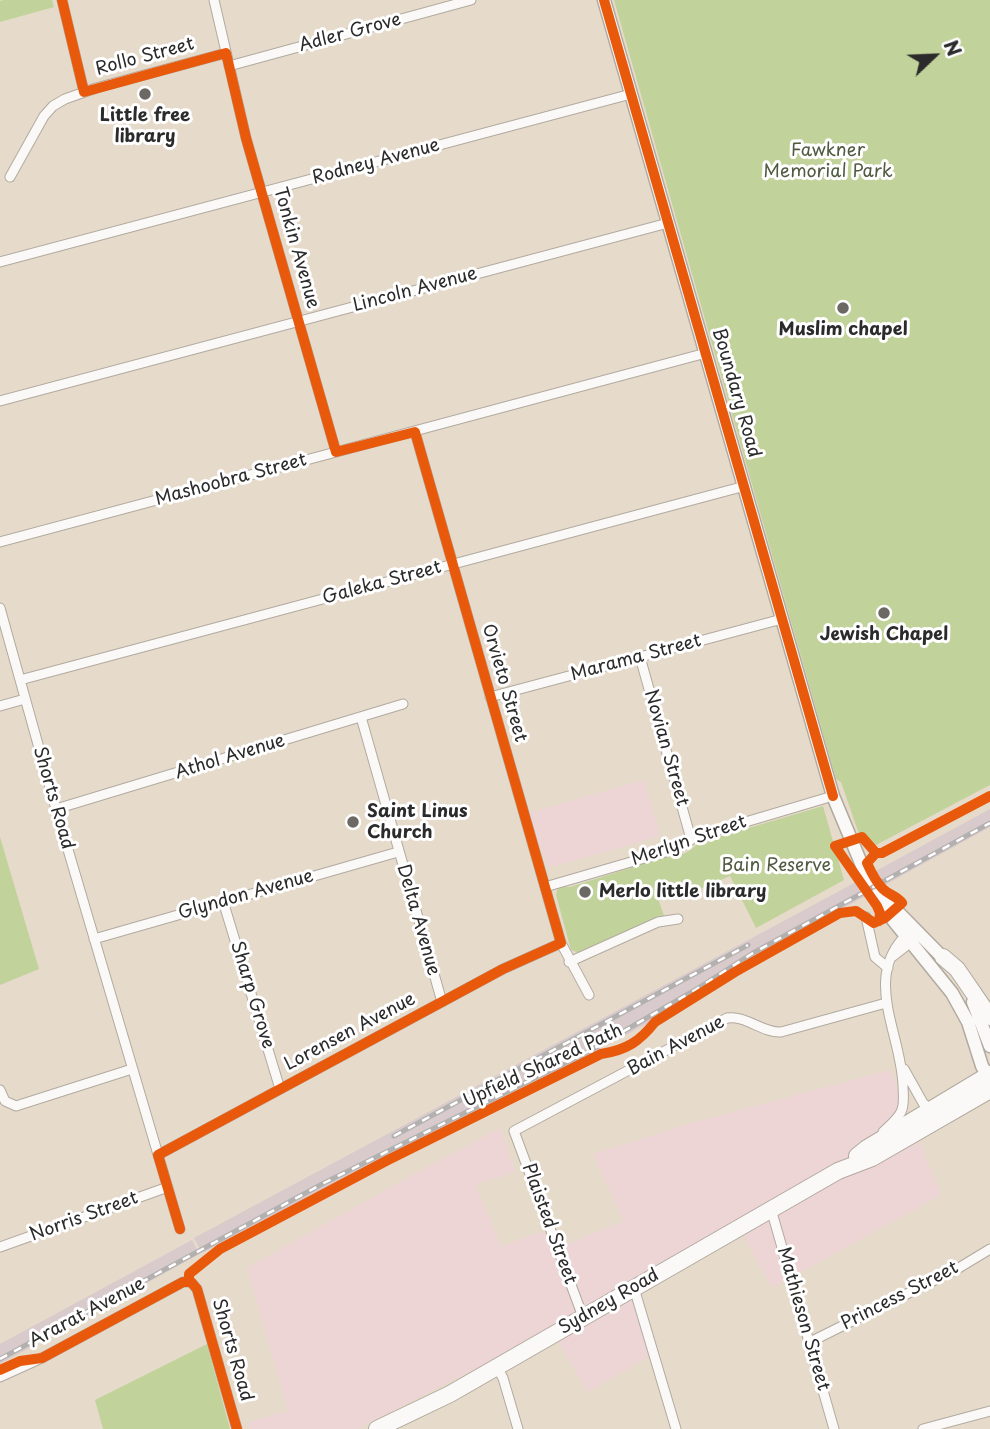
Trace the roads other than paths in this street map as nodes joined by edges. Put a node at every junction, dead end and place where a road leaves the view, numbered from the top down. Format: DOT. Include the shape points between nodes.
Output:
graph roads {
  1 [pos="62,0"];
  2 [pos="214,0"];
  3 [pos="470,0"];
  4 [pos="604,0"];
  5 [pos="226,53"];
  6 [pos="229,66"];
  7 [pos="84,92"];
  8 [pos="631,94"];
  9 [pos="10,177"];
  10 [pos="262,192"];
  11 [pos="668,223"];
  12 [pos="0,262"];
  13 [pos="298,322"];
  14 [pos="706,353"];
  15 [pos="0,401"];
  16 [pos="415,432"];
  17 [pos="335,452"];
  18 [pos="745,486"];
  19 [pos="0,542"];
  20 [pos="452,565"];
  21 [pos="0,608"];
  22 [pos="782,619"];
  23 [pos="640,657"];
  24 [pos="20,680"];
  25 [pos="490,697"];
  26 [pos="25,699"];
  27 [pos="403,704"];
  28 [pos="0,706"];
  29 [pos="361,717"];
  30 [pos="833,796"];
  31 [pos="56,809"];
  32 [pos="691,839"];
  33 [pos="398,852"];
  34 [pos="545,887"];
  35 [pos="223,901"];
  36 [pos="866,917"];
  37 [pos="678,919"];
  38 [pos="913,935"];
  39 [pos="94,939"];
  40 [pos="561,943"];
  41 [pos="873,948"];
  42 [pos="892,957"];
  43 [pos="943,957"];
  44 [pos="569,962"];
  45 [pos="888,968"];
  46 [pos="589,995"];
  47 [pos="442,1002"];
  48 [pos="886,1003"];
  49 [pos="990,1017"];
  50 [pos="990,1046"];
  51 [pos="902,1064"];
  52 [pos="132,1069"];
  53 [pos="989,1080"];
  54 [pos="280,1089"];
  55 [pos="0,1090"];
  56 [pos="931,1110"];
  57 [pos="514,1131"];
  58 [pos="867,1148"];
  59 [pos="158,1155"];
  60 [pos="838,1171"];
  61 [pos="168,1187"];
  62 [pos="771,1209"];
  63 [pos="180,1229"];
  64 [pos="0,1247"];
  65 [pos="990,1249"];
  66 [pos="191,1282"];
  67 [pos="634,1288"];
  68 [pos="583,1317"];
  69 [pos="810,1342"];
  70 [pos="497,1367"];
  71 [pos="0,1377"];
  72 [pos="990,1411"];
  73 [pos="237,1429"];
  74 [pos="377,1429"];
  75 [pos="518,1429"];
  76 [pos="676,1429"];
  77 [pos="834,1429"];
  78 [pos="923,1429"];
  1 -- 7 [label="street, Rollo Street"];
  2 -- 5 [label="street, Tonkin Avenue"];
  3 -- 6 [label="street, Adler Grove"];
  4 -- 8 [label="main road, Boundary Road"];
  5 -- 6 [label="street, Tonkin Avenue"];
  5 -- 7 [label="street, Rollo Street"];
  6 -- 10 [label="street, Tonkin Avenue"];
  7 -- 9 [label="street, Rollo Street" via="49,109"];
  8 -- 10 [label="street, Rodney Avenue"];
  8 -- 11 [label="main road, Boundary Road"];
  10 -- 12 [label="street, Rodney Avenue"];
  10 -- 13 [label="street, Tonkin Avenue"];
  11 -- 13 [label="street, Lincoln Avenue"];
  11 -- 14 [label="main road, Boundary Road"];
  13 -- 15 [label="street, Lincoln Avenue"];
  13 -- 17 [label="street, Tonkin Avenue"];
  14 -- 16 [label="street, Mashoobra Street"];
  14 -- 18 [label="main road, Boundary Road"];
  16 -- 17 [label="street, Mashoobra Street"];
  16 -- 20 [label="street, Orvieto Street"];
  17 -- 19 [label="street, Mashoobra Street"];
  18 -- 20 [label="street, Galeka Street"];
  18 -- 22 [label="main road, Boundary Road"];
  20 -- 24 [label="street, Galeka Street"];
  20 -- 25 [label="street, Orvieto Street"];
  21 -- 24 [label="street, Shorts Road"];
  22 -- 23 [label="street, Marama Street"];
  22 -- 30 [label="main road, Boundary Road"];
  23 -- 25 [label="street, Marama Street"];
  23 -- 32 [label="street, Novian Street"];
  24 -- 26 [label="street, Shorts Road"];
  25 -- 34 [label="street, Orvieto Street"];
  26 -- 28 [label="street"];
  26 -- 31 [label="street, Shorts Road"];
  27 -- 29 [label="street, Athol Avenue"];
  29 -- 31 [label="street, Athol Avenue"];
  29 -- 33 [label="street, Delta Avenue"];
  30 -- 32 [label="street, Merlyn Street"];
  30 -- 38 [label="main road, Boundary Road" via="880,903"];
  31 -- 39 [label="street, Shorts Road"];
  32 -- 34 [label="street, Merlyn Street" via="678,848"];
  33 -- 35 [label="street, Glyndon Avenue"];
  33 -- 47 [label="street, Delta Avenue"];
  34 -- 40 [label="street, Orvieto Street"];
  35 -- 39 [label="street, Glyndon Avenue"];
  35 -- 54 [label="street, Sharp Grove"];
  36 -- 41 [label="street"];
  37 -- 44 [label="street" via="658,922"];
  38 -- 42 [label="street"];
  38 -- 43 [label="main road, Boundary Road"];
  38 -- 53 [label="main road, Boundary Road" via="961,1007"];
  39 -- 52 [label="street, Shorts Road"];
  40 -- 44 [label="street, Orvieto Street"];
  40 -- 47 [label="street, Lorensen Avenue"];
  41 -- 42 [label="street"];
  41 -- 45 [label="street" via="876,960"];
  42 -- 45 [label="street"];
  43 -- 49 [label="highway" via="957,969"];
  43 -- 50 [label="main road, Boundary Road" via="972,999"];
  44 -- 46 [label="street, Orvieto Street"];
  45 -- 48 [label="street"];
  47 -- 54 [label="street, Lorensen Avenue"];
  48 -- 51 [label="street"];
  48 -- 57 [label="street, Bain Avenue" via="776,1033 738,1017 727,1018"];
  51 -- 56 [label="street" via="923,1104"];
  51 -- 58 [label="street" via="902,1109"];
  52 -- 55 [label="street" via="16,1106 5,1101"];
  52 -- 59 [label="street, Shorts Road"];
  53 -- 56 [label="highway, Sydney Road"];
  53 -- 60 [label="highway, Sydney Road" via="872,1158"];
  54 -- 59 [label="street, Lorensen Avenue"];
  56 -- 58 [label="highway, Sydney Road"];
  57 -- 68 [label="street, Plaisted Street"];
  58 -- 60 [label="highway, Sydney Road"];
  59 -- 61 [label="street, Shorts Road"];
  60 -- 62 [label="highway, Sydney Road"];
  61 -- 63 [label="street, Shorts Road"];
  61 -- 64 [label="street, Norris Street"];
  62 -- 67 [label="highway, Sydney Road"];
  62 -- 69 [label="street, Mathieson Street"];
  65 -- 69 [label="street, Princess Street"];
  66 -- 71 [label="street, Ararat Avenue" via="183,1282"];
  66 -- 73 [label="street, Shorts Road" via="197,1289"];
  67 -- 68 [label="highway, Sydney Road"];
  67 -- 76 [label="street"];
  68 -- 70 [label="highway, Sydney Road"];
  69 -- 77 [label="street, Mathieson Street"];
  70 -- 74 [label="highway, Sydney Road"];
  70 -- 75 [label="street"];
  72 -- 78 [label="street"];
}
